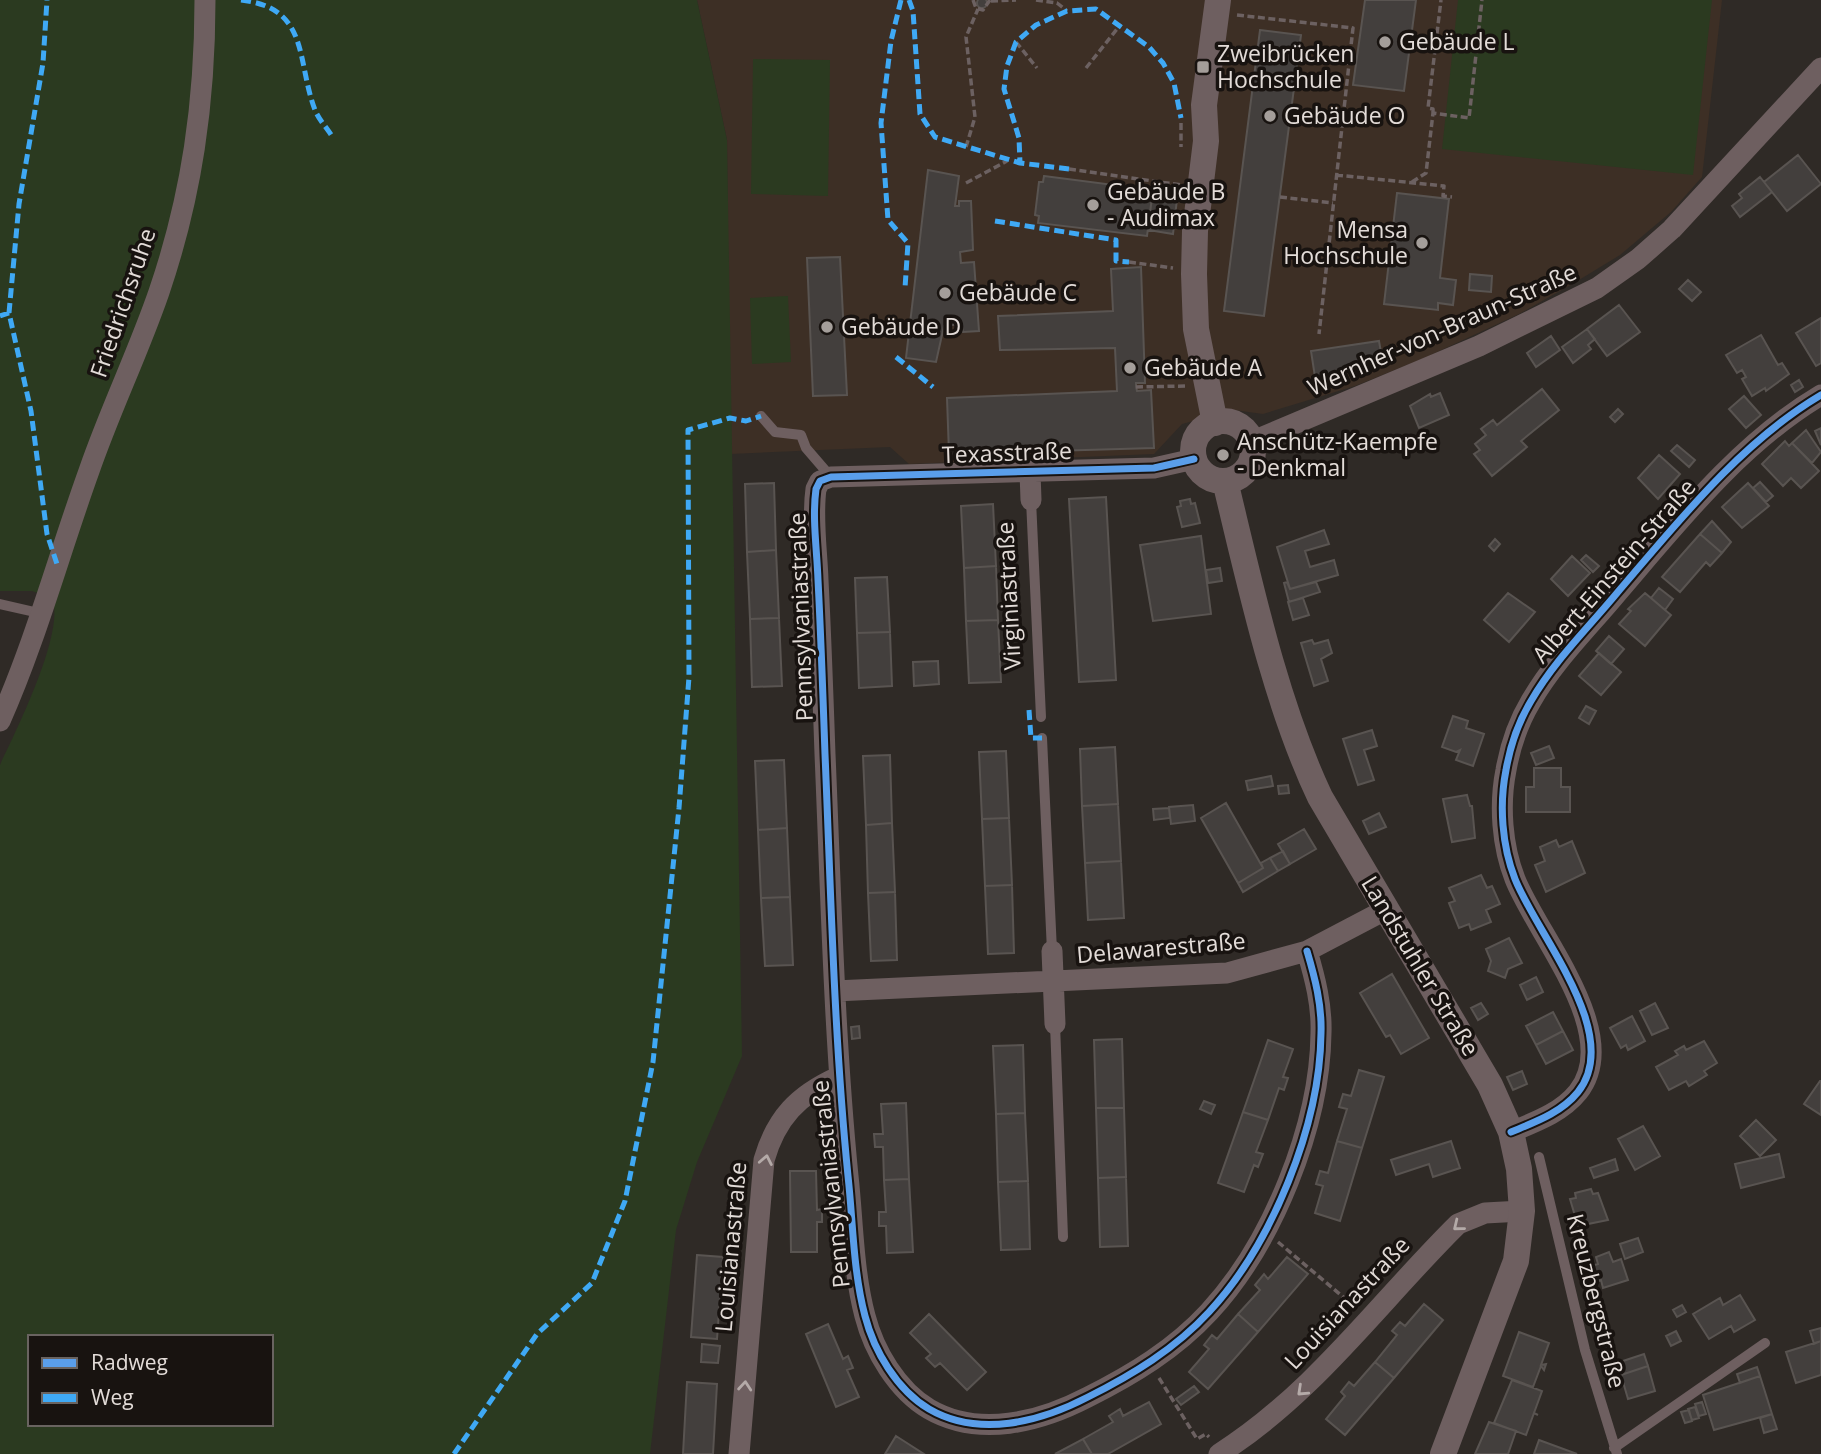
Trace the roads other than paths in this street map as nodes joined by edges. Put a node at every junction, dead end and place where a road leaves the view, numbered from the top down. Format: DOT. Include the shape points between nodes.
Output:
graph roads {
  1 [pos="205,0"];
  2 [pos="1227,5"];
  3 [pos="1821,68"];
  4 [pos="1821,395"];
  5 [pos="761,416"];
  6 [pos="1214,423"];
  7 [pos="1251,442"];
  8 [pos="1194,459"];
  9 [pos="1030,472"];
  10 [pos="826,479"];
  11 [pos="1225,481"];
  12 [pos="1031,500"];
  13 [pos="0,604"];
  14 [pos="39,612"];
  15 [pos="1037,712"];
  16 [pos="0,721"];
  17 [pos="1042,738"];
  18 [pos="1387,909"];
  19 [pos="1052,951"];
  20 [pos="1307,951"];
  21 [pos="1054,983"];
  22 [pos="835,991"];
  23 [pos="1055,1024"];
  24 [pos="838,1077"];
  25 [pos="1511,1132"];
  26 [pos="1539,1157"];
  27 [pos="1522,1211"];
  28 [pos="1063,1237"];
  29 [pos="1765,1343"];
  30 [pos="1615,1451"];
  31 [pos="1220,1453"];
  32 [pos="739,1454"];
  33 [pos="1443,1454"];
  1 -- 14 [label="street, Friedrichsruhe" via="200,125 178,227 159,291"];
  2 -- 6 [label="street" via="1217,108 1206,141 1195,231 1195,307"];
  3 -- 7 [label="street, Wernher-von-Braun-Straße" via="1672,229 1597,288 1454,358"];
  4 -- 25 [label="street, Albert-Einstein-Straße" via="1771,430 1705,494 1557,664 1517,730 1502,805 1505,841 1532,917 1588,1020 1591,1054 1579,1091 1543,1119"];
  5 -- 10 [label="lane" via="775,432 801,435"];
  6 -- 7 [label="street" via="1240,427"];
  6 -- 8 [label="street" via="1197,437"];
  7 -- 11 [label="street" via="1247,468"];
  8 -- 9 [label="street, Texasstraße" via="1154,468"];
  8 -- 11 [label="street" via="1205,476"];
  9 -- 10 [label="street, Texasstraße"];
  9 -- 12 [label="street, Virginiastraße"];
  10 -- 22 [label="street, Pennsylvaniastraße" via="815,497"];
  11 -- 18 [label="street, Landstuhler Straße" via="1298,746 1320,797"];
  12 -- 15 [label="lane, Virginiastraße"];
  13 -- 14 [label="lane"];
  14 -- 16 [label="street, Friedrichsruhe"];
  17 -- 19 [label="lane"];
  18 -- 20 [label="street, Delawarestraße"];
  18 -- 25 [label="street, Landstuhler Straße" via="1490,1085"];
  19 -- 21 [label="street"];
  20 -- 21 [label="street, Delawarestraße" via="1227,973"];
  20 -- 24 [label="street, Pennsylvaniastraße" via="1319,1004 1320,1062 1296,1158 1266,1232 1210,1311 1150,1362 1073,1405 1015,1423 982,1425 929,1409 904,1389 880,1354 865,1316"];
  21 -- 22 [label="street, Delawarestraße"];
  21 -- 23 [label="street, Delawarestraße"];
  22 -- 24 [label="street, Pennsylvaniastraße"];
  23 -- 28 [label="lane, Delawarestraße"];
  32 -- 24 [label="street, Louisianastraße, one-way" via="764,1160 788,1110 801,1097"];
  25 -- 27 [label="street, Landstuhler Straße"];
  26 -- 30 [label="lane, Kreuzbergstraße" via="1585,1350"];
  27 -- 31 [label="street, Louisianastraße, one-way" via="1485,1213 1458,1224 1284,1407"];
  27 -- 33 [label="street, Landstuhler Straße" via="1516,1261 1507,1289"];
  29 -- 30 [label="lane"];
}
